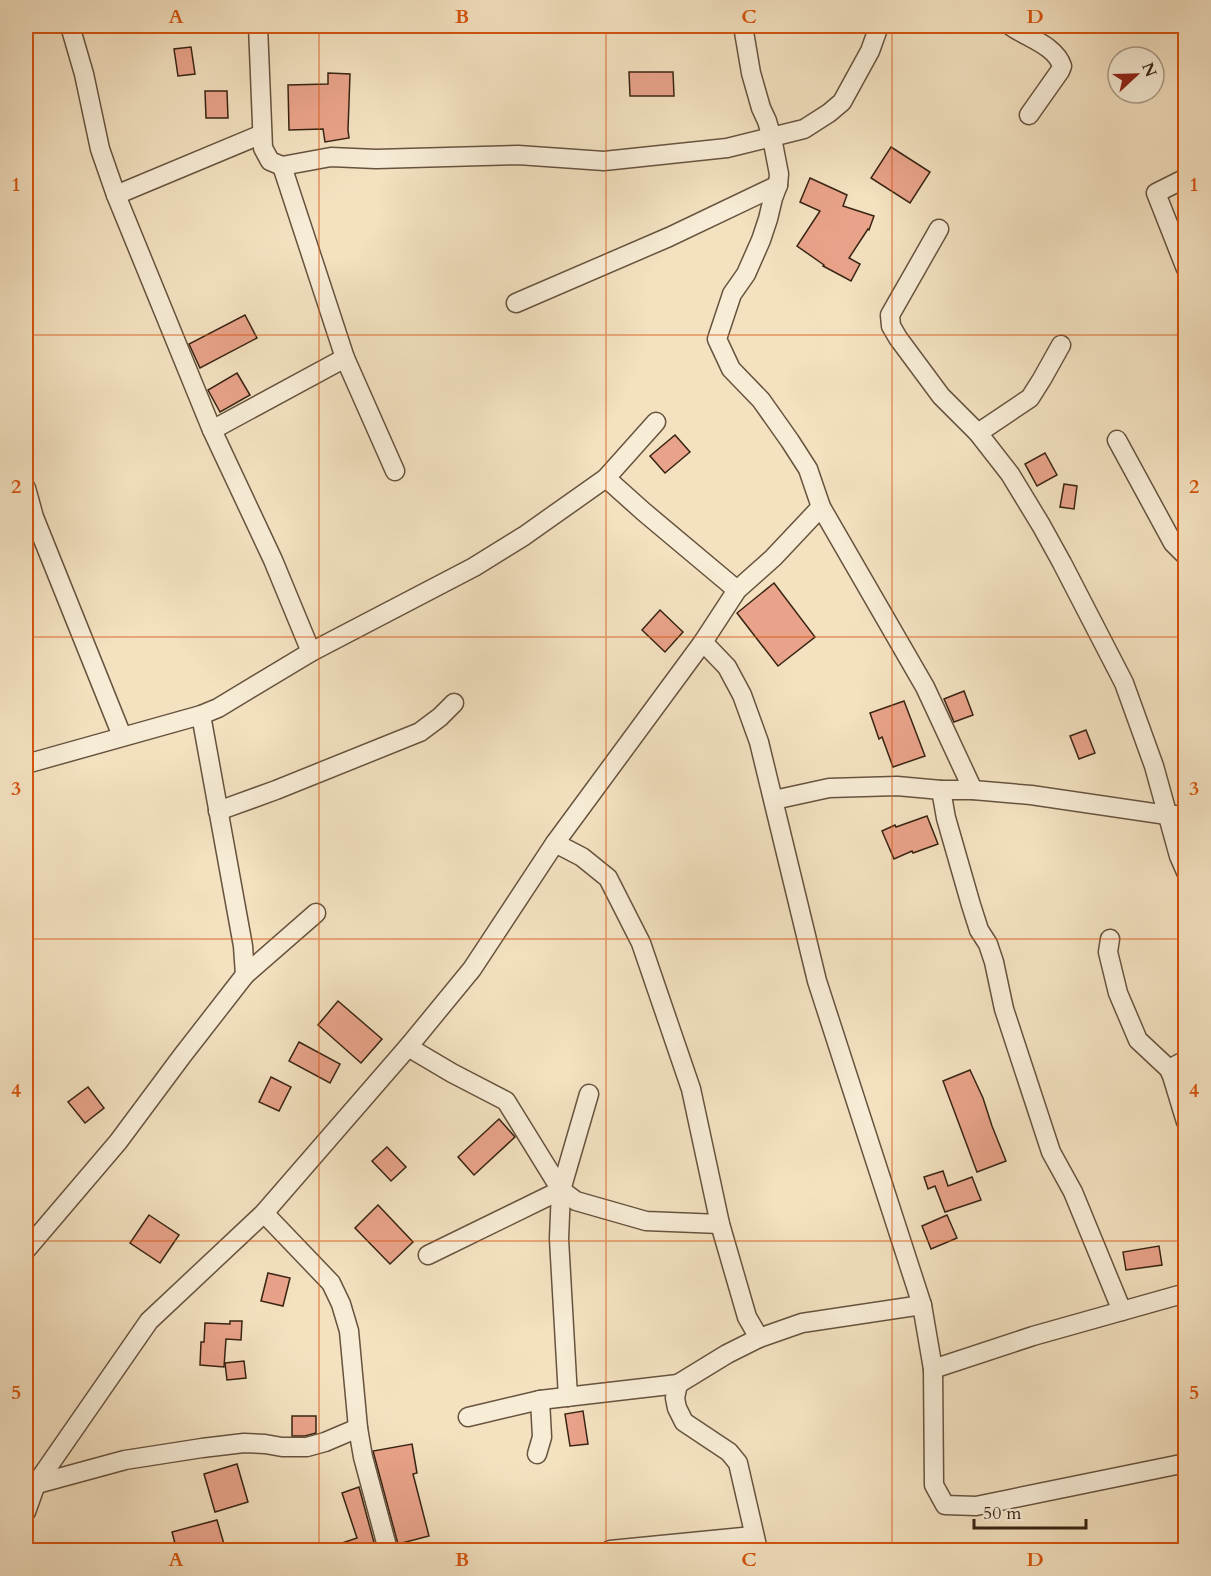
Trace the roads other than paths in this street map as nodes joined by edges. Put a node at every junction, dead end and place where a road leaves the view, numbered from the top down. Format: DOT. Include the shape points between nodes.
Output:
graph roads {
  1 [pos="70,26"];
  2 [pos="258,26"];
  3 [pos="743,26"];
  4 [pos="879,26"];
  5 [pos="1011,26"];
  6 [pos="1029,115"];
  7 [pos="262,134"];
  8 [pos="772,138"];
  9 [pos="282,166"];
  10 [pos="1185,178"];
  11 [pos="778,185"];
  12 [pos="116,195"];
  13 [pos="939,229"];
  14 [pos="1185,268"];
  15 [pos="516,303"];
  16 [pos="1061,345"];
  17 [pos="345,358"];
  18 [pos="656,422"];
  19 [pos="212,430"];
  20 [pos="978,433"];
  21 [pos="1117,440"];
  22 [pos="395,471"];
  23 [pos="606,478"];
  24 [pos="26,488"];
  25 [pos="821,507"];
  26 [pos="30,520"];
  27 [pos="1185,556"];
  28 [pos="737,590"];
  29 [pos="703,642"];
  30 [pos="311,652"];
  31 [pos="454,703"];
  32 [pos="201,715"];
  33 [pos="122,736"];
  34 [pos="26,764"];
  35 [pos="941,790"];
  36 [pos="973,790"];
  37 [pos="774,800"];
  38 [pos="218,811"];
  39 [pos="1167,815"];
  40 [pos="1185,815"];
  41 [pos="555,843"];
  42 [pos="1185,872"];
  43 [pos="316,913"];
  44 [pos="1110,939"];
  45 [pos="244,975"];
  46 [pos="408,1047"];
  47 [pos="1185,1060"];
  48 [pos="1169,1069"];
  49 [pos="589,1094"];
  50 [pos="1185,1122"];
  51 [pos="561,1190"];
  52 [pos="264,1213"];
  53 [pos="720,1224"];
  54 [pos="26,1250"];
  55 [pos="428,1255"];
  56 [pos="1185,1293"];
  57 [pos="922,1305"];
  58 [pos="1122,1311"];
  59 [pos="759,1338"];
  60 [pos="933,1369"];
  61 [pos="678,1384"];
  62 [pos="568,1397"];
  63 [pos="540,1400"];
  64 [pos="468,1417"];
  65 [pos="358,1428"];
  66 [pos="537,1454"];
  67 [pos="1185,1463"];
  68 [pos="31,1485"];
  69 [pos="26,1512"];
  70 [pos="755,1543"];
  71 [pos="388,1551"];
  72 [pos="610,1551"];
  1 -- 12 [label="street" via="100,149"];
  2 -- 7 [label="street"];
  3 -- 8 [label="street" via="751,73"];
  4 -- 8 [label="street" via="842,102 804,129"];
  5 -- 6 [label="street" via="1053,52 1062,66"];
  7 -- 9 [label="street" via="263,148 270,161"];
  7 -- 12 [label="street"];
  8 -- 9 [label="street" via="727,148 604,161 518,155 331,157"];
  8 -- 11 [label="street"];
  9 -- 17 [label="street"];
  10 -- 14 [label="street" via="1156,193"];
  11 -- 15 [label="street"];
  11 -- 25 [label="street" via="761,240 732,294 717,339 731,369 761,400 790,441 807,469"];
  12 -- 19 [label="street"];
  13 -- 20 [label="street" via="890,315 891,326 941,396"];
  16 -- 20 [label="street" via="1030,398"];
  17 -- 19 [label="street"];
  17 -- 22 [label="street"];
  18 -- 23 [label="street"];
  19 -- 30 [label="street"];
  20 -- 39 [label="street" via="1010,474 1041,525 1124,683"];
  21 -- 27 [label="street" via="1173,543"];
  23 -- 28 [label="street"];
  23 -- 30 [label="street" via="474,567"];
  24 -- 26 [label="street"];
  25 -- 28 [label="street"];
  25 -- 36 [label="street" via="925,687"];
  26 -- 33 [label="street"];
  28 -- 29 [label="street"];
  29 -- 37 [label="street" via="727,667 742,694"];
  29 -- 41 [label="street"];
  30 -- 32 [label="street"];
  31 -- 38 [label="street" via="420,732"];
  32 -- 33 [label="street"];
  32 -- 38 [label="street"];
  33 -- 34 [label="street"];
  35 -- 36 [label="street"];
  35 -- 37 [label="street" via="897,786 829,788"];
  35 -- 58 [label="street" via="971,905 994,962 1004,1009 1050,1152 1073,1192"];
  36 -- 39 [label="street"];
  37 -- 57 [label="street" via="817,981"];
  38 -- 45 [label="street" via="243,946"];
  39 -- 40 [label="street"];
  39 -- 42 [label="street"];
  41 -- 46 [label="street" via="472,969"];
  41 -- 53 [label="street" via="582,857 608,878 641,943 691,1089"];
  43 -- 45 [label="street"];
  44 -- 48 [label="street" via="1108,952 1119,993 1138,1040"];
  45 -- 54 [label="street" via="118,1142"];
  46 -- 51 [label="street" via="506,1101"];
  46 -- 52 [label="street"];
  47 -- 48 [label="street"];
  48 -- 50 [label="street"];
  49 -- 51 [label="street"];
  51 -- 53 [label="street" via="576,1201 646,1221"];
  51 -- 55 [label="street"];
  51 -- 62 [label="street" via="559,1239"];
  52 -- 65 [label="street" via="331,1283 341,1304 349,1331"];
  52 -- 68 [label="street" via="149,1321"];
  53 -- 59 [label="street" via="747,1317"];
  56 -- 58 [label="street"];
  57 -- 59 [label="street" via="802,1323"];
  57 -- 60 [label="street"];
  58 -- 60 [label="street"];
  59 -- 61 [label="street"];
  60 -- 67 [label="street" via="934,1485 945,1505 976,1506"];
  61 -- 62 [label="street"];
  61 -- 70 [label="street" via="675,1398 684,1422 729,1452 738,1463"];
  62 -- 63 [label="street"];
  63 -- 64 [label="street"];
  63 -- 66 [label="street" via="542,1437"];
  65 -- 68 [label="street" via="307,1447 244,1443 202,1448 125,1460"];
  65 -- 71 [label="street"];
  68 -- 69 [label="street"];
  70 -- 72 [label="street"];
}
